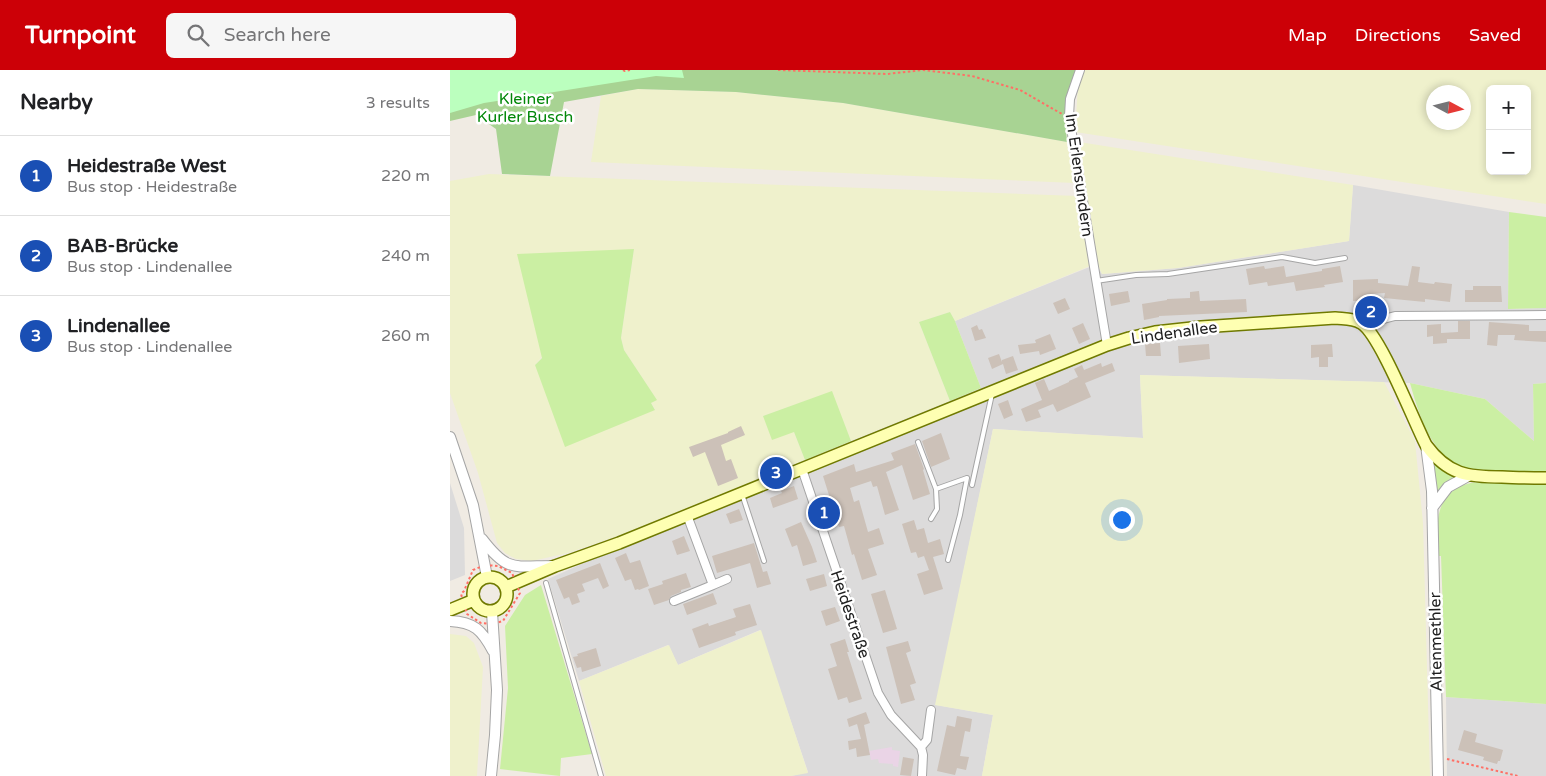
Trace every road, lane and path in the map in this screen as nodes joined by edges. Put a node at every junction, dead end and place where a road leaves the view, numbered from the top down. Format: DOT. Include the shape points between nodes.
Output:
graph roads {
  1 [pos="623,70"];
  2 [pos="630,70"];
  3 [pos="778,70"];
  4 [pos="1080,70"];
  5 [pos="1069,116"];
  6 [pos="1345,258"];
  7 [pos="1096,280"];
  8 [pos="1546,315"];
  9 [pos="1367,328"];
  10 [pos="1107,345"];
  11 [pos="993,392"];
  12 [pos="450,437"];
  13 [pos="918,442"];
  14 [pos="1426,445"];
  15 [pos="802,469"];
  16 [pos="974,476"];
  17 [pos="1468,476"];
  18 [pos="967,478"];
  19 [pos="1546,478"];
  20 [pos="972,485"];
  21 [pos="936,489"];
  22 [pos="742,493"];
  23 [pos="1432,508"];
  24 [pos="687,515"];
  25 [pos="931,519"];
  26 [pos="481,539"];
  27 [pos="948,560"];
  28 [pos="764,561"];
  29 [pos="485,565"];
  30 [pos="555,566"];
  31 [pos="487,577"];
  32 [pos="727,579"];
  33 [pos="546,584"];
  34 [pos="512,585"];
  35 [pos="713,585"];
  36 [pos="674,601"];
  37 [pos="469,602"];
  38 [pos="450,610"];
  39 [pos="492,612"];
  40 [pos="450,621"];
  41 [pos="493,624"];
  42 [pos="495,654"];
  43 [pos="931,710"];
  44 [pos="921,747"];
  45 [pos="1437,757"];
  46 [pos="494,776"];
  47 [pos="602,776"];
  48 [pos="922,776"];
  49 [pos="1438,776"];
  50 [pos="1518,776"];
  1 -- 2 [label="path"];
  3 -- 5 [label="path" via="887,74 924,70 972,76 1020,90"];
  4 -- 5 [label="street, Im Erlensundern" via="1070,99"];
  5 -- 7 [label="street, Im Erlensundern"];
  6 -- 7 [label="lane" via="1315,263 1282,257 1168,274"];
  7 -- 10 [label="street, Im Erlensundern"];
  8 -- 9 [label="street" via="1395,316 1376,321"];
  9 -- 10 [label="main road, Lindenallee" via="1354,320 1335,318 1164,331"];
  9 -- 14 [label="main road" via="1378,344"];
  10 -- 11 [label="main road, Lindenallee"];
  11 -- 15 [label="main road, Lindenallee"];
  11 -- 16 [label="lane"];
  12 -- 26 [label="street" via="473,504"];
  13 -- 21 [label="lane"];
  14 -- 17 [label="main road" via="1442,464"];
  14 -- 23 [label="street, Altenmethler"];
  15 -- 22 [label="main road, Lindenallee"];
  15 -- 44 [label="street, Heidestraße" via="878,693 891,715"];
  16 -- 18 [label="lane"];
  16 -- 20 [label="lane"];
  17 -- 19 [label="main road"];
  17 -- 23 [label="street" via="1448,487"];
  18 -- 21 [label="lane"];
  18 -- 27 [label="lane"];
  21 -- 25 [label="lane" via="937,509"];
  22 -- 24 [label="main road, Lindenallee"];
  22 -- 28 [label="lane"];
  23 -- 45 [label="street, Altenmethler"];
  24 -- 30 [label="main road, Lindenallee"];
  24 -- 35 [label="street"];
  26 -- 29 [label="street"];
  26 -- 30 [label="street, Lindenallee" via="492,553 510,566"];
  29 -- 31 [label="street"];
  29 -- 34 [label="path" via="498,566 512,573"];
  29 -- 37 [label="path" via="473,570 460,594"];
  30 -- 34 [label="main road, Lindenallee"];
  31 -- 34 [label="main road"];
  31 -- 37 [label="main road" via="474,589"];
  32 -- 35 [label="street"];
  33 -- 47 [label="lane"];
  34 -- 39 [label="main road" via="506,603"];
  34 -- 41 [label="path" via="520,594 503,621"];
  35 -- 36 [label="street"];
  37 -- 38 [label="main road"];
  37 -- 39 [label="main road"];
  37 -- 41 [label="path" via="467,614 481,624"];
  39 -- 41 [label="street"];
  40 -- 42 [label="street" via="477,628 486,636"];
  41 -- 42 [label="street"];
  42 -- 46 [label="street"];
  43 -- 44 [label="street" via="927,740"];
  44 -- 48 [label="street"];
  45 -- 49 [label="street, Altenmethler"];
  45 -- 50 [label="path"];
}
